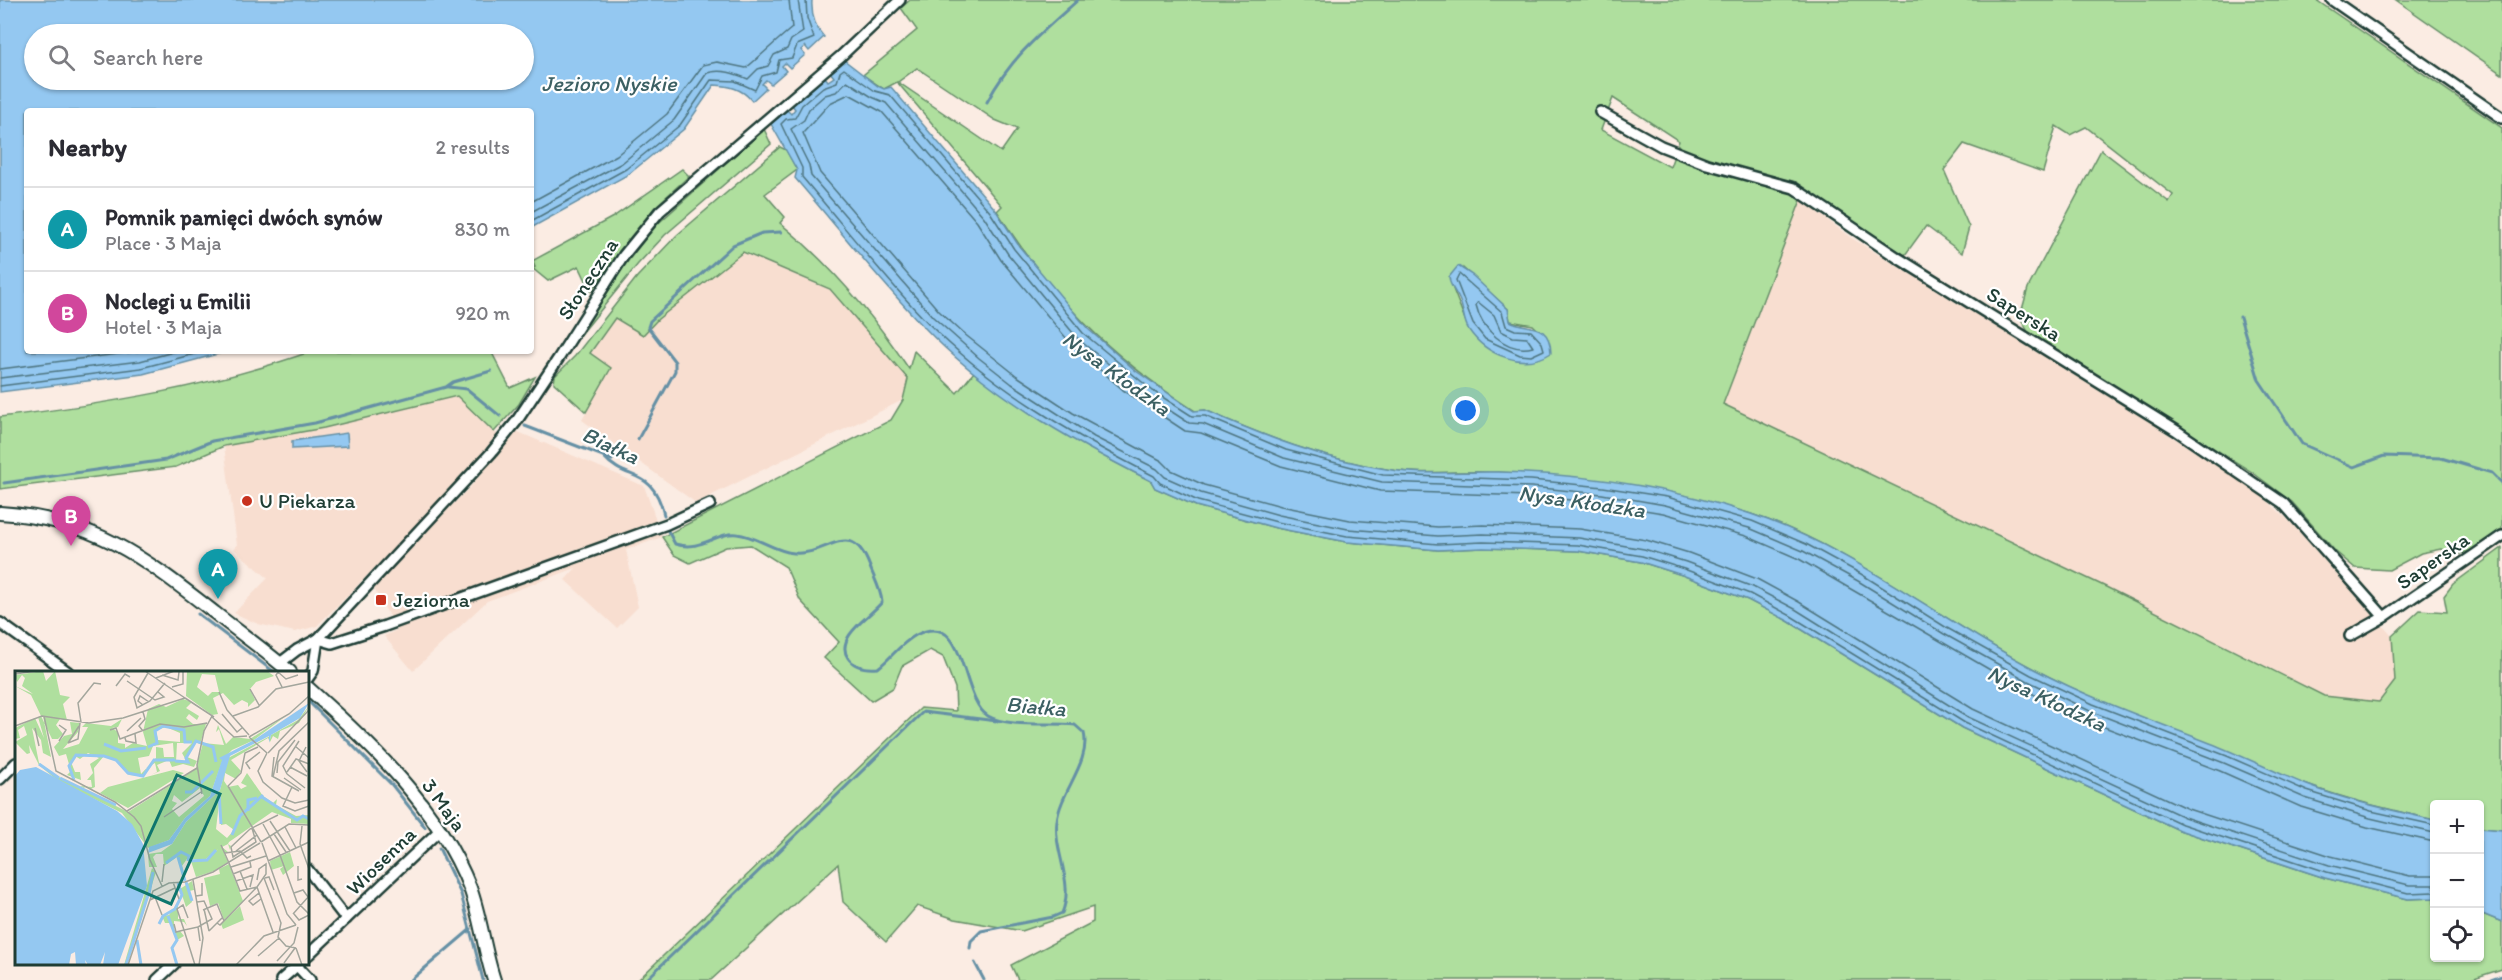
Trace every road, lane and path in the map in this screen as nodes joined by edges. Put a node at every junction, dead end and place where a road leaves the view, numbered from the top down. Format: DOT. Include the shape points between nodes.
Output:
graph roads {
  1 [pos="900,0"];
  2 [pos="2332,0"];
  3 [pos="1600,112"];
  4 [pos="2502,118"];
  5 [pos="710,504"];
  6 [pos="0,513"];
  7 [pos="2502,536"];
  8 [pos="2384,617"];
  9 [pos="2,628"];
  10 [pos="2350,636"];
  11 [pos="318,639"];
  12 [pos="280,663"];
  13 [pos="66,671"];
  14 [pos="289,671"];
  15 [pos="309,677"];
  16 [pos="309,689"];
  17 [pos="15,764"];
  18 [pos="0,779"];
  19 [pos="441,829"];
  20 [pos="309,871"];
  21 [pos="346,919"];
  22 [pos="309,954"];
  23 [pos="172,965"];
  24 [pos="298,965"];
  25 [pos="156,980"];
  26 [pos="281,980"];
  27 [pos="310,980"];
  28 [pos="494,980"];
  1 -- 11 [label="street, Słoneczna" via="841,56 660,211 624,255 516,422"];
  2 -- 4 [label="street"];
  3 -- 8 [label="street, Saperska" via="1661,146 1794,188 1898,258 2177,431 2283,503"];
  5 -- 11 [label="street" via="667,524 385,626 332,643"];
  6 -- 12 [label="street" via="59,521 114,542 147,562"];
  7 -- 8 [label="street, Saperska"];
  8 -- 10 [label="street, Saperska"];
  9 -- 13 [label="street"];
  11 -- 12 [label="street, Słoneczna"];
  11 -- 15 [label="street"];
  12 -- 14 [label="street"];
  16 -- 19 [label="street, 3 Maja" via="394,772"];
  17 -- 18 [label="street"];
  19 -- 21 [label="street, Wiosenna"];
  19 -- 28 [label="street, 3 Maja" via="472,894"];
  20 -- 21 [label="street, Wiosenna"];
  21 -- 22 [label="street, Wiosenna"];
  23 -- 25 [label="street"];
  24 -- 26 [label="street"];
  24 -- 27 [label="street"];
}
